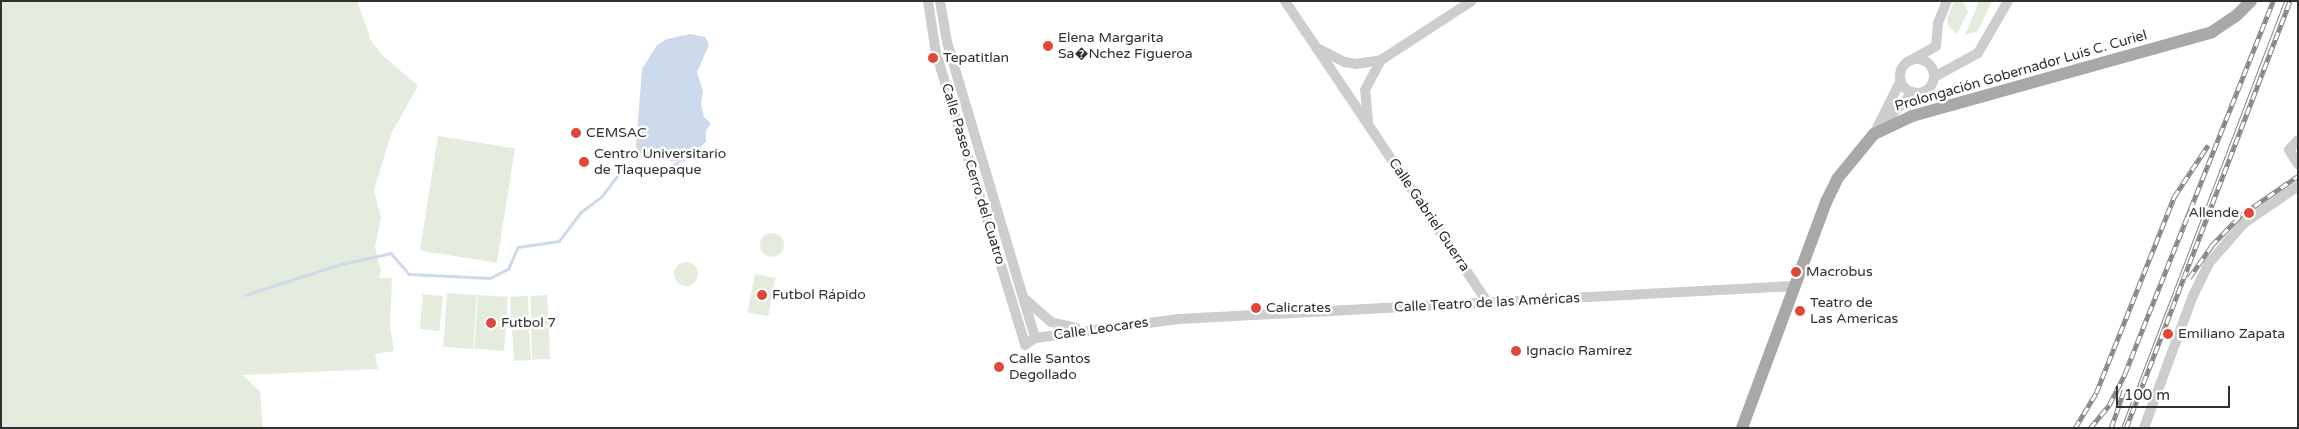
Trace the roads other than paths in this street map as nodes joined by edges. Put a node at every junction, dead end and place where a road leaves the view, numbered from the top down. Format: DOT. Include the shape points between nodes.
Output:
graph roads {
  1 [pos="928,1"];
  2 [pos="940,1"];
  3 [pos="1285,1"];
  4 [pos="1472,1"];
  5 [pos="1947,1"];
  6 [pos="2008,1"];
  7 [pos="2251,1"];
  8 [pos="1314,46"];
  9 [pos="1337,60"];
  10 [pos="1381,60"];
  11 [pos="1912,60"];
  12 [pos="1356,64"];
  13 [pos="1329,70"];
  14 [pos="1934,77"];
  15 [pos="1368,79"];
  16 [pos="1901,80"];
  17 [pos="1365,90"];
  18 [pos="1344,92"];
  19 [pos="1913,92"];
  20 [pos="1369,126"];
  21 [pos="1874,134"];
  22 [pos="2298,140"];
  23 [pos="2298,164"];
  24 [pos="2298,186"];
  25 [pos="1795,286"];
  26 [pos="1022,295"];
  27 [pos="1488,303"];
  28 [pos="1179,319"];
  29 [pos="1082,330"];
  30 [pos="1036,338"];
  31 [pos="1024,345"];
  32 [pos="1742,428"];
  33 [pos="2144,428"];
  1 -- 31 [label="street, Calle Paseo Cerro del Cuatro" via="936,53"];
  2 -- 26 [label="street, Calle Paseo Cerro del Cuatro" via="947,42"];
  3 -- 8 [label="street, Calle Gabriel Guerra"];
  4 -- 10 [label="street"];
  5 -- 11 [label="street" via="1938,23 1936,46"];
  6 -- 14 [label="street" via="1978,53"];
  7 -- 21 [label="main road, Prolongación Gobernador Luis C. Curiel" via="2212,32 1912,116"];
  8 -- 9 [label="street, Calle Gabriel Guerra"];
  8 -- 13 [label="street, Calle Gabriel Guerra"];
  9 -- 12 [label="street, Calle Gabriel Guerra"];
  9 -- 13 [label="street"];
  10 -- 12 [label="street"];
  10 -- 15 [label="street, Calle Gabriel Guerra"];
  11 -- 14 [label="street" via="1928,63"];
  11 -- 16 [label="street" via="1903,66"];
  12 -- 15 [label="street" via="1365,71"];
  13 -- 18 [label="street, Calle Gabriel Guerra"];
  14 -- 19 [label="street" via="1929,88"];
  15 -- 17 [label="street, Calle Gabriel Guerra"];
  16 -- 19 [label="street"];
  16 -- 21 [label="street"];
  17 -- 18 [label="street" via="1355,95"];
  17 -- 20 [label="street, Calle Gabriel Guerra"];
  18 -- 20 [label="street, Calle Gabriel Guerra"];
  19 -- 21 [label="street"];
  20 -- 27 [label="street, Calle Gabriel Guerra"];
  21 -- 25 [label="main road, Prolongación Gobernador Luis C. Curiel" via="1838,179"];
  22 -- 23 [label="street" via="2289,150"];
  24 -- 33 [label="street" via="2244,223 2218,249 2192,298"];
  25 -- 27 [label="street, Calle Teatro de las Américas"];
  25 -- 32 [label="main road, Prolongación Gobernador Luis C. Curiel"];
  26 -- 29 [label="street" via="1051,322"];
  26 -- 30 [label="street, Calle Paseo Cerro del Cuatro"];
  27 -- 28 [label="street, Calle Teatro de las Américas"];
  28 -- 29 [label="street, Calle Leocares"];
  29 -- 30 [label="street, Calle Leocares"];
  30 -- 31 [label="street, Calle Leocares"];
}
